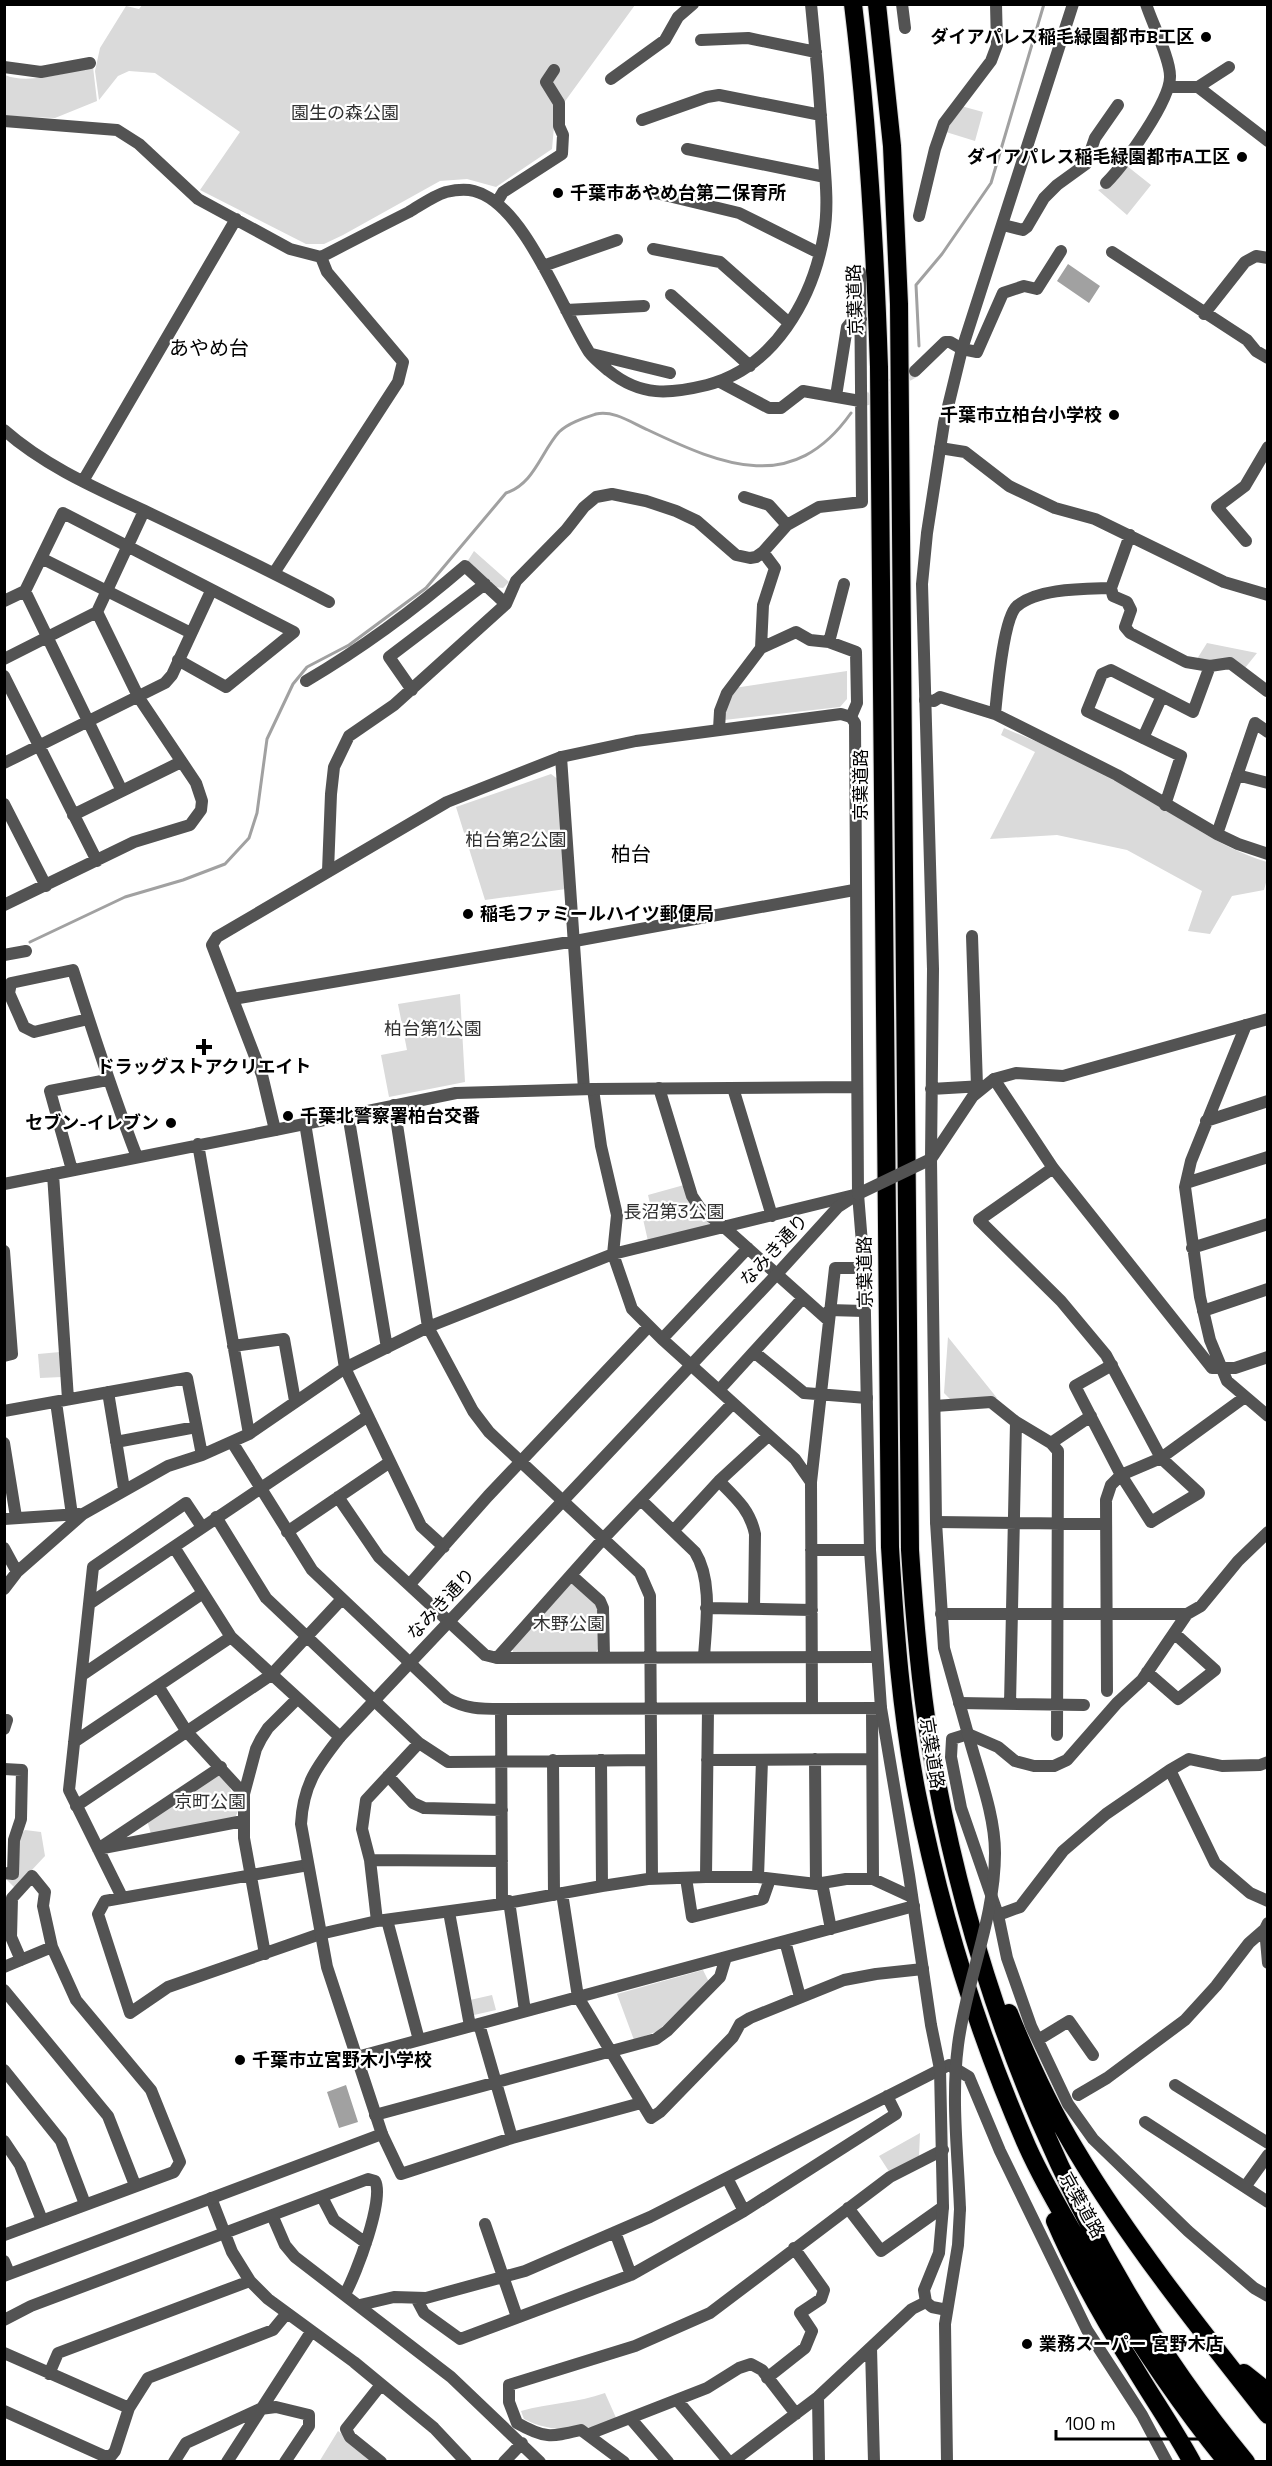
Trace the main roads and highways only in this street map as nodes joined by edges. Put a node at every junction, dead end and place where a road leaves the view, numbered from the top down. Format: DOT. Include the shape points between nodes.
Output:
graph roads {
  1 [pos="854,4"];
  2 [pos="877,4"];
  3 [pos="966,1906"];
  4 [pos="1028,2148"];
  5 [pos="1185,2310"];
  6 [pos="1268,2392"];
  7 [pos="1268,2415"];
  8 [pos="1192,2462"];
  9 [pos="1227,2462"];
  10 [pos="1246,2462"];
  1 -- 4 [label="highway, 京葉道路" via="874,240 879,367 887,1355 894,1623 917,1793 942,1902 975,2009"];
  2 -- 3 [label="highway, 京葉道路" via="892,146 901,368 910,1550 929,1736"];
  3 -- 5 [label="highway" via="1015,2027 1059,2120 1100,2191"];
  3 -- 10 [label="highway, 京葉道路" via="1006,2039 1078,2203 1160,2345"];
  4 -- 8 [label="highway" via="1072,2260"];
  4 -- 9 [label="highway, 京葉道路" via="1139,2344"];
  5 -- 6 [label="highway" via="1232,2362"];
  5 -- 7 [label="highway"];
}
